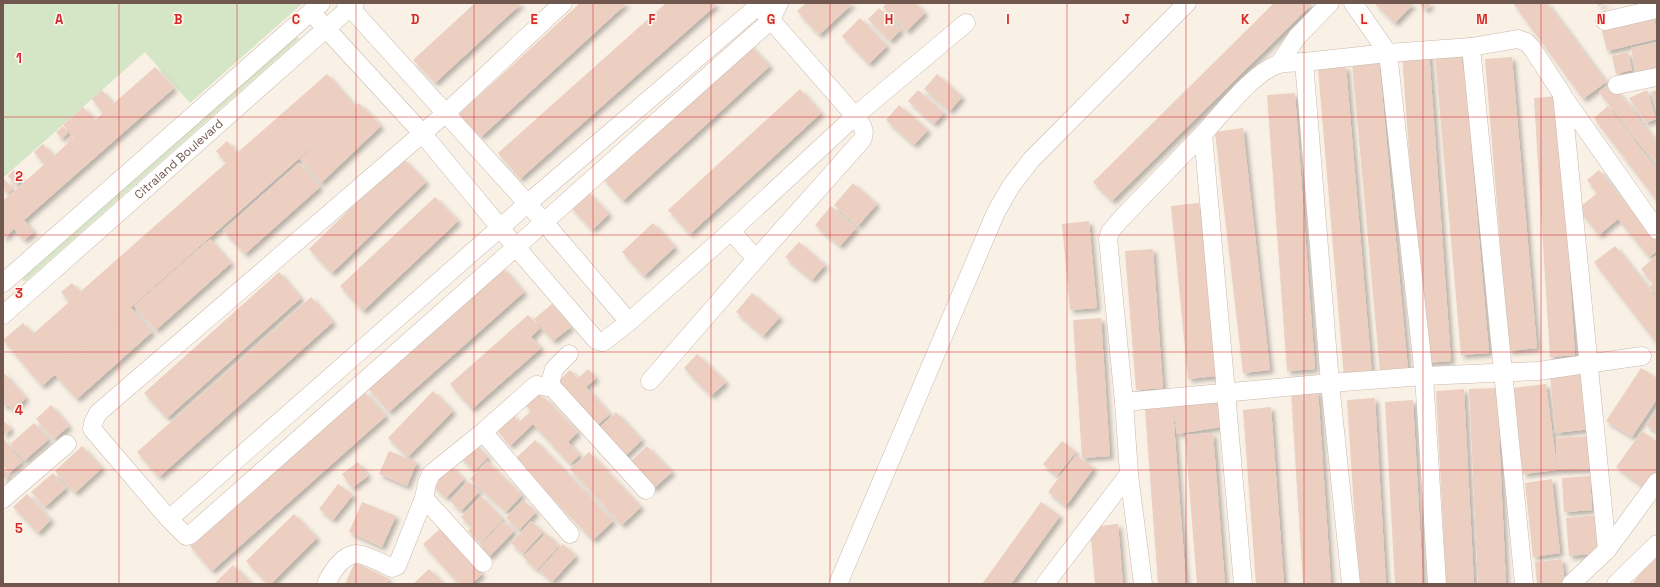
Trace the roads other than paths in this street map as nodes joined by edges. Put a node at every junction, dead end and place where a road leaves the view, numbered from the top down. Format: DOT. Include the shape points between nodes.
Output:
graph roads {
  1 [pos="563,3"];
  2 [pos="778,3"];
  3 [pos="1187,3"];
  4 [pos="1330,3"];
  5 [pos="1353,3"];
  6 [pos="351,4"];
  7 [pos="757,5"];
  8 [pos="316,7"];
  9 [pos="1657,8"];
  10 [pos="771,20"];
  11 [pos="1605,21"];
  12 [pos="966,23"];
  13 [pos="327,28"];
  14 [pos="1471,47"];
  15 [pos="1388,53"];
  16 [pos="1304,62"];
  17 [pos="1279,64"];
  18 [pos="1657,77"];
  19 [pos="1617,85"];
  20 [pos="1562,94"];
  21 [pos="446,113"];
  22 [pos="855,116"];
  23 [pos="422,133"];
  24 [pos="1204,134"];
  25 [pos="527,204"];
  26 [pos="544,222"];
  27 [pos="501,228"];
  28 [pos="1657,230"];
  29 [pos="731,231"];
  30 [pos="516,247"];
  31 [pos="756,259"];
  32 [pos="4,283"];
  33 [pos="20,300"];
  34 [pos="3,315"];
  35 [pos="629,322"];
  36 [pos="569,354"];
  37 [pos="1642,356"];
  38 [pos="348,362"];
  39 [pos="1589,364"];
  40 [pos="1502,372"];
  41 [pos="1424,376"];
  42 [pos="364,381"];
  43 [pos="650,381"];
  44 [pos="1330,383"];
  45 [pos="549,386"];
  46 [pos="1226,392"];
  47 [pos="1124,402"];
  48 [pos="483,432"];
  49 [pos="67,444"];
  50 [pos="1129,474"];
  51 [pos="1657,482"];
  52 [pos="646,490"];
  53 [pos="424,498"];
  54 [pos="3,499"];
  55 [pos="170,519"];
  56 [pos="570,534"];
  57 [pos="1657,544"];
  58 [pos="1606,550"];
  59 [pos="483,564"];
  60 [pos="326,584"];
  61 [pos="838,584"];
  62 [pos="1045,584"];
  63 [pos="1142,584"];
  64 [pos="1243,584"];
  65 [pos="1351,584"];
  66 [pos="1437,584"];
  67 [pos="1524,584"];
  68 [pos="1571,584"];
  69 [pos="1616,584"];
  1 -- 21 [label="street"];
  2 -- 7 [label="street"];
  2 -- 10 [label="street"];
  3 -- 61 [label="street" via="1031,160 1008,192 996,212"];
  4 -- 17 [label="street" via="1297,37"];
  5 -- 15 [label="street"];
  6 -- 13 [label="street, Citraland Boulevard"];
  6 -- 21 [label="street"];
  7 -- 10 [label="street"];
  7 -- 25 [label="street"];
  8 -- 13 [label="street"];
  8 -- 32 [label="street, Citraland Boulevard"];
  9 -- 11 [label="street"];
  10 -- 22 [label="street"];
  10 -- 26 [label="street"];
  12 -- 22 [label="street"];
  13 -- 23 [label="street"];
  13 -- 33 [label="street, Citraland Boulevard"];
  14 -- 15 [label="street"];
  14 -- 20 [label="street" via="1518,39 1526,42"];
  14 -- 40 [label="street"];
  15 -- 16 [label="street"];
  15 -- 41 [label="street"];
  16 -- 17 [label="street"];
  16 -- 44 [label="street"];
  17 -- 24 [label="street" via="1249,84"];
  18 -- 19 [label="street"];
  20 -- 28 [label="street"];
  20 -- 39 [label="street"];
  21 -- 23 [label="street"];
  21 -- 25 [label="street"];
  22 -- 29 [label="street"];
  22 -- 31 [label="street" via="864,129 862,140"];
  23 -- 27 [label="street"];
  23 -- 55 [label="street" via="98,413 92,429"];
  24 -- 46 [label="street"];
  24 -- 47 [label="street" via="1110,232 1108,245"];
  25 -- 26 [label="street"];
  25 -- 27 [label="street"];
  26 -- 30 [label="street"];
  26 -- 35 [label="street"];
  27 -- 30 [label="street"];
  27 -- 38 [label="street"];
  29 -- 31 [label="street"];
  29 -- 35 [label="street"];
  30 -- 35 [label="street" via="599,342 606,340"];
  30 -- 42 [label="street"];
  31 -- 43 [label="street"];
  32 -- 33 [label="street"];
  33 -- 34 [label="street, Citraland Boulevard"];
  36 -- 45 [label="street" via="554,369"];
  37 -- 39 [label="street"];
  38 -- 42 [label="street"];
  38 -- 55 [label="street"];
  39 -- 40 [label="street" via="1538,371"];
  39 -- 58 [label="street"];
  40 -- 41 [label="street"];
  40 -- 67 [label="street"];
  41 -- 44 [label="street"];
  41 -- 66 [label="street"];
  42 -- 55 [label="street" via="189,536 186,536"];
  44 -- 46 [label="street"];
  44 -- 65 [label="street"];
  45 -- 48 [label="street" via="532,387"];
  45 -- 52 [label="street"];
  46 -- 47 [label="street"];
  46 -- 64 [label="street"];
  47 -- 50 [label="street"];
  48 -- 53 [label="street" via="431,474 426,483"];
  48 -- 56 [label="street"];
  49 -- 54 [label="street"];
  50 -- 62 [label="street"];
  50 -- 63 [label="street"];
  51 -- 58 [label="street"];
  53 -- 59 [label="street"];
  53 -- 60 [label="street" via="398,566 392,568 358,554 351,555 338,564"];
  57 -- 69 [label="street"];
  58 -- 68 [label="street"];
}
